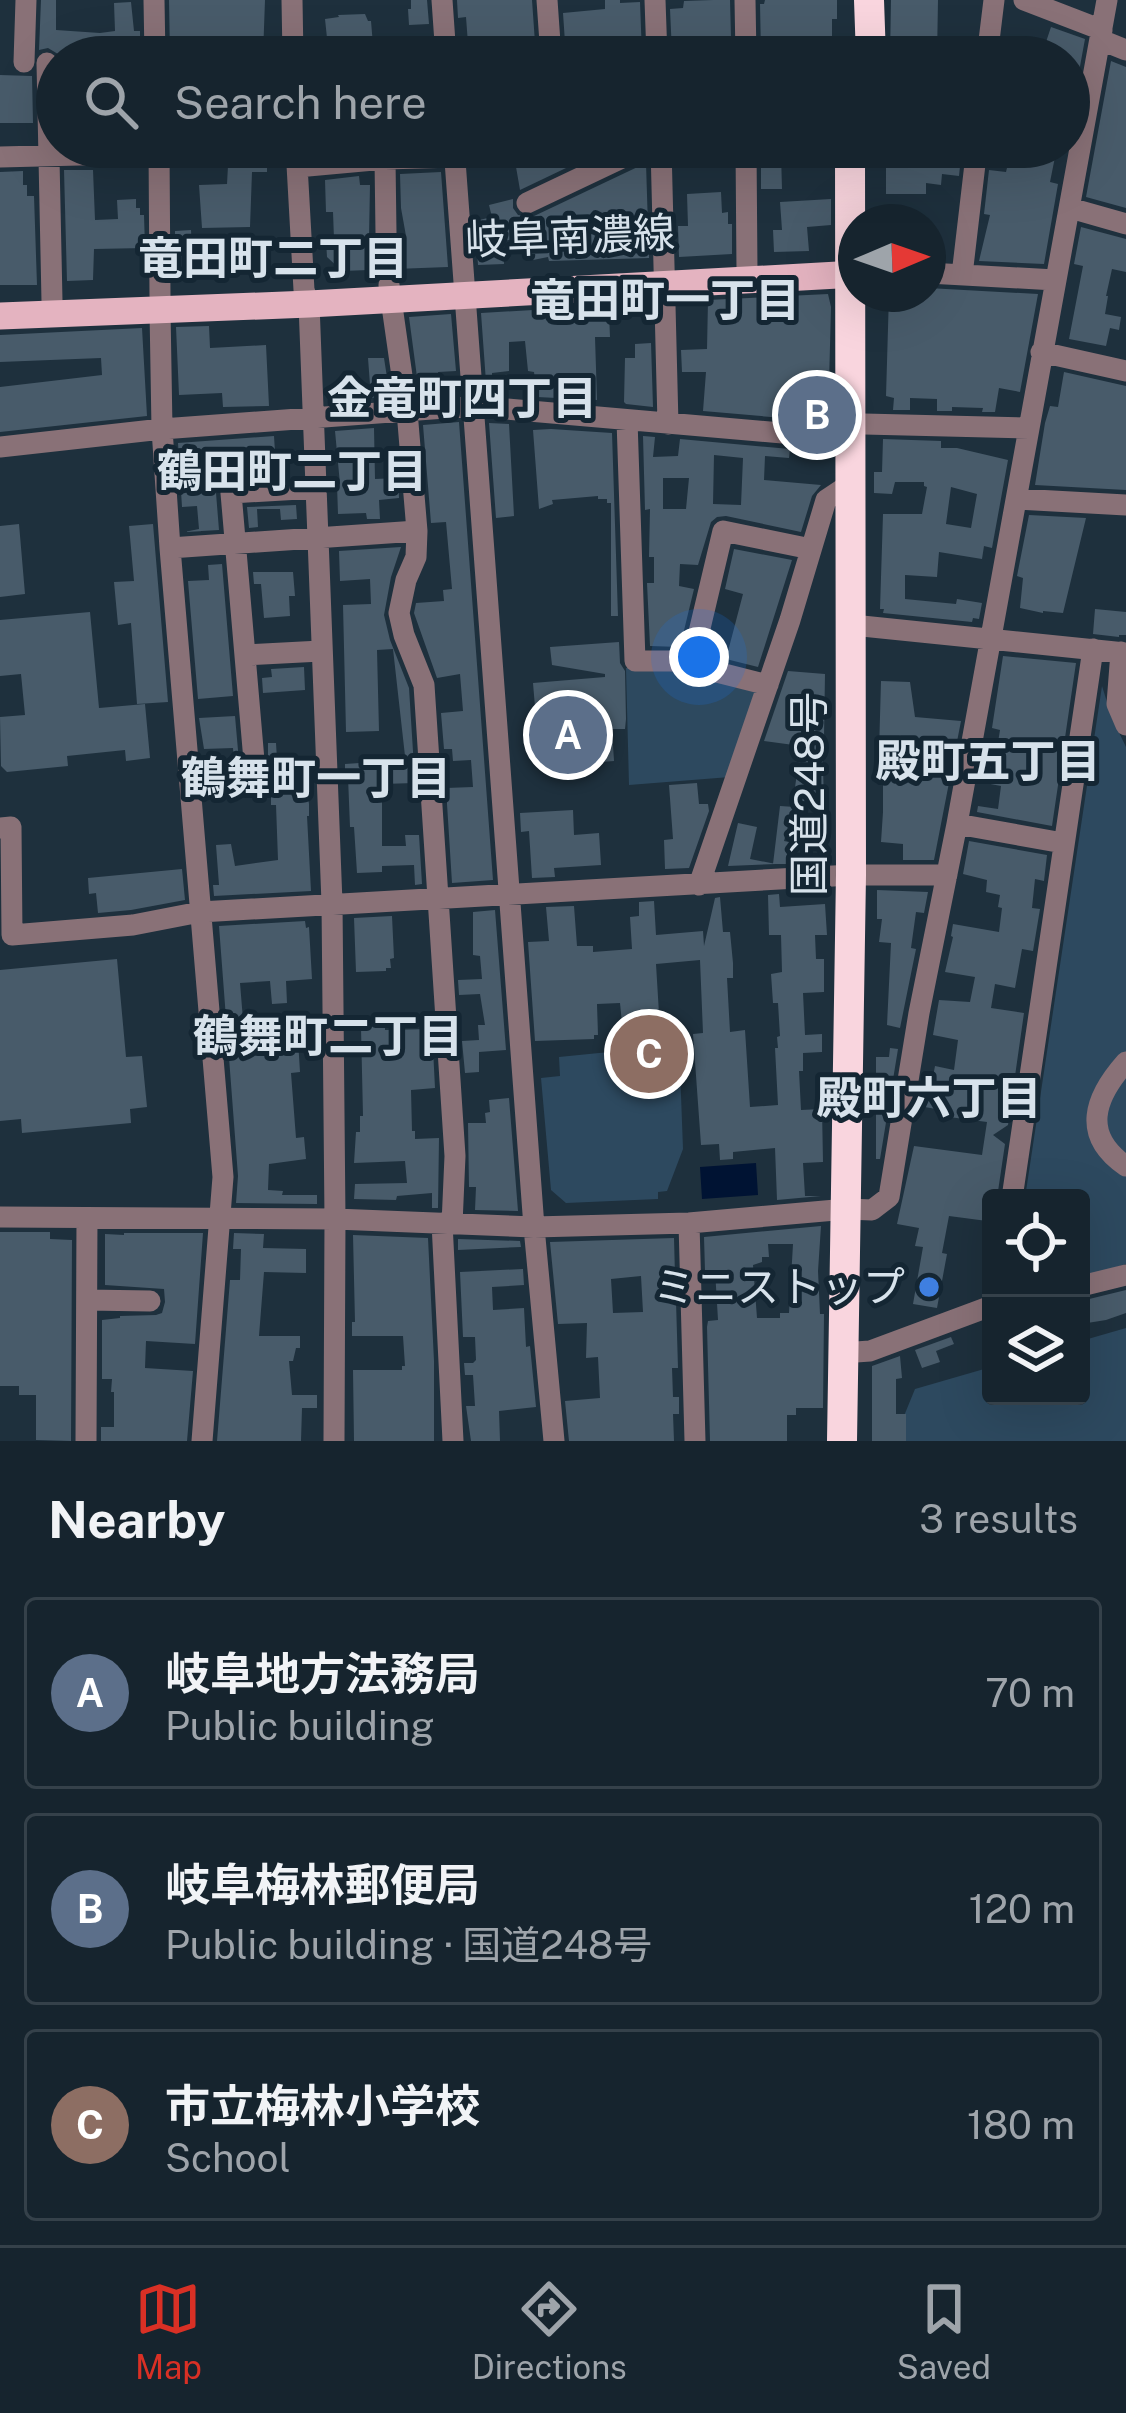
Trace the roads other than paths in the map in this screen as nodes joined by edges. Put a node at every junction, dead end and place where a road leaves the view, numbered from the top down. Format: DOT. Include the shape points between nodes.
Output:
graph roads {
  1 [pos="26,0"];
  2 [pos="154,0"];
  3 [pos="292,0"];
  4 [pos="442,0"];
  5 [pos="547,0"];
  6 [pos="655,0"];
  7 [pos="745,0"];
  8 [pos="850,0"];
  9 [pos="869,0"];
  10 [pos="994,0"];
  11 [pos="1024,0"];
  12 [pos="1107,0"];
  13 [pos="1101,35"];
  14 [pos="36,36"];
  15 [pos="154,36"];
  16 [pos="293,36"];
  17 [pos="445,36"];
  18 [pos="550,36"];
  19 [pos="656,36"];
  20 [pos="746,36"];
  21 [pos="850,36"];
  22 [pos="870,36"];
  23 [pos="990,36"];
  24 [pos="1126,50"];
  25 [pos="0,60"];
  26 [pos="36,62"];
  27 [pos="1090,96"];
  28 [pos="36,156"];
  29 [pos="0,157"];
  30 [pos="49,168"];
  31 [pos="159,168"];
  32 [pos="297,168"];
  33 [pos="385,168"];
  34 [pos="455,168"];
  35 [pos="601,168"];
  36 [pos="661,168"];
  37 [pos="746,168"];
  38 [pos="851,168"];
  39 [pos="868,168"];
  40 [pos="975,168"];
  41 [pos="1077,168"];
  42 [pos="527,203"];
  43 [pos="853,204"];
  44 [pos="867,204"];
  45 [pos="1070,208"];
  46 [pos="1126,224"];
  47 [pos="386,233"];
  48 [pos="747,271"];
  49 [pos="838,274"];
  50 [pos="946,274"];
  51 [pos="838,275"];
  52 [pos="962,275"];
  53 [pos="663,279"];
  54 [pos="1055,280"];
  55 [pos="463,289"];
  56 [pos="390,291"];
  57 [pos="306,297"];
  58 [pos="52,301"];
  59 [pos="0,303"];
  60 [pos="160,303"];
  61 [pos="856,312"];
  62 [pos="0,316"];
  63 [pos="1041,352"];
  64 [pos="1126,371"];
  65 [pos="472,406"];
  66 [pos="407,411"];
  67 [pos="313,418"];
  68 [pos="627,420"];
  69 [pos="668,424"];
  70 [pos="1029,428"];
  71 [pos="162,429"];
  72 [pos="857,431"];
  73 [pos="0,447"];
  74 [pos="850,484"];
  75 [pos="316,488"];
  76 [pos="1017,499"];
  77 [pos="1126,505"];
  78 [pos="417,531"];
  79 [pos="319,538"];
  80 [pos="235,542"];
  81 [pos="170,548"];
  82 [pos="811,549"];
  83 [pos="862,626"];
  84 [pos="992,638"];
  85 [pos="1093,649"];
  86 [pos="321,651"];
  87 [pos="1123,653"];
  88 [pos="245,656"];
  89 [pos="691,666"];
  90 [pos="768,685"];
  91 [pos="1126,725"];
  92 [pos="255,772"];
  93 [pos="957,824"];
  94 [pos="0,828"];
  95 [pos="1063,843"];
  96 [pos="858,875"];
  97 [pos="947,875"];
  98 [pos="699,885"];
  99 [pos="509,893"];
  100 [pos="439,897"];
  101 [pos="332,903"];
  102 [pos="200,912"];
  103 [pos="1126,1062"];
  104 [pos="1126,1166"];
  105 [pos="1013,1189"];
  106 [pos="853,1209"];
  107 [pos="0,1217"];
  108 [pos="87,1218"];
  109 [pos="220,1219"];
  110 [pos="335,1220"];
  111 [pos="689,1223"];
  112 [pos="447,1224"];
  113 [pos="534,1227"];
  114 [pos="1126,1275"];
  115 [pos="1090,1284"];
  116 [pos="87,1300"];
  117 [pos="151,1300"];
  118 [pos="982,1309"];
  119 [pos="856,1352"];
  120 [pos="86,1441"];
  121 [pos="202,1441"];
  122 [pos="334,1441"];
  123 [pos="453,1441"];
  124 [pos="554,1441"];
  125 [pos="695,1441"];
  126 [pos="842,1441"];
  127 [pos="855,1441"];
  1 -- 14 [label="street"];
  2 -- 15 [label="street"];
  3 -- 16 [label="street"];
  4 -- 17 [label="street"];
  5 -- 18 [label="street"];
  6 -- 19 [label="street"];
  7 -- 20 [label="street"];
  8 -- 21 [label="highway"];
  9 -- 22 [label="highway"];
  10 -- 23 [label="street"];
  11 -- 13 [label="street"];
  12 -- 13 [label="street"];
  13 -- 24 [label="street"];
  13 -- 27 [label="street"];
  25 -- 26 [label="street"];
  28 -- 29 [label="street"];
  30 -- 58 [label="street"];
  31 -- 60 [label="street"];
  32 -- 57 [label="street"];
  33 -- 47 [label="street"];
  34 -- 55 [label="street"];
  35 -- 42 [label="street"];
  36 -- 53 [label="street"];
  37 -- 48 [label="street"];
  38 -- 43 [label="highway, 国道248号"];
  39 -- 44 [label="highway"];
  40 -- 52 [label="street"];
  41 -- 45 [label="street"];
  45 -- 46 [label="street"];
  45 -- 54 [label="street"];
  48 -- 49 [label="main road, 岐阜南濃線"];
  48 -- 53 [label="main road, 岐阜南濃線"];
  50 -- 52 [label="street"];
  51 -- 53 [label="main road, 岐阜南濃線"];
  52 -- 54 [label="street"];
  53 -- 55 [label="main road, 岐阜南濃線"];
  53 -- 69 [label="street"];
  54 -- 63 [label="street"];
  55 -- 56 [label="main road, 岐阜南濃線"];
  55 -- 65 [label="street"];
  56 -- 57 [label="main road, 岐阜南濃線"];
  56 -- 66 [label="street"];
  57 -- 60 [label="main road, 岐阜南濃線"];
  57 -- 67 [label="street"];
  58 -- 59 [label="main road, 岐阜南濃線"];
  58 -- 60 [label="main road, 岐阜南濃線"];
  60 -- 62 [label="main road, 岐阜南濃線"];
  60 -- 71 [label="street"];
  61 -- 72 [label="highway, 国道248号"];
  63 -- 64 [label="street"];
  63 -- 70 [label="street"];
  65 -- 66 [label="street"];
  65 -- 68 [label="street"];
  65 -- 99 [label="street"];
  66 -- 67 [label="street"];
  66 -- 78 [label="street"];
  67 -- 71 [label="street"];
  67 -- 75 [label="street"];
  68 -- 69 [label="street"];
  68 -- 89 [label="street" via="635,661"];
  69 -- 72 [label="street"];
  70 -- 72 [label="street"];
  70 -- 76 [label="street"];
  71 -- 73 [label="street"];
  71 -- 81 [label="street"];
  72 -- 74 [label="highway, 国道248号"];
  72 -- 83 [label="highway, 国道248号"];
  74 -- 82 [label="street" via="826,500"];
  74 -- 96 [label="highway, 国道248号"];
  75 -- 79 [label="street"];
  75 -- 80 [label="street" via="231,493"];
  76 -- 77 [label="street"];
  76 -- 84 [label="street"];
  78 -- 79 [label="street"];
  78 -- 100 [label="street" via="399,613 424,685"];
  79 -- 80 [label="street"];
  79 -- 86 [label="street"];
  80 -- 81 [label="street"];
  80 -- 88 [label="street"];
  81 -- 102 [label="street"];
  82 -- 89 [label="street" via="723,531"];
  82 -- 90 [label="street"];
  83 -- 84 [label="street"];
  83 -- 96 [label="highway, 国道248号"];
  84 -- 85 [label="street"];
  84 -- 93 [label="street"];
  85 -- 87 [label="street"];
  85 -- 95 [label="street"];
  86 -- 88 [label="street"];
  86 -- 101 [label="street"];
  87 -- 91 [label="street" via="1117,704"];
  88 -- 92 [label="street"];
  89 -- 90 [label="street"];
  90 -- 98 [label="street"];
  93 -- 95 [label="street"];
  93 -- 97 [label="street"];
  94 -- 102 [label="street" via="11,827 12,935"];
  95 -- 105 [label="street"];
  96 -- 97 [label="street"];
  96 -- 98 [label="street"];
  96 -- 106 [label="highway, 国道248号"];
  97 -- 106 [label="street" via="889,1197 872,1210"];
  98 -- 99 [label="street"];
  99 -- 100 [label="street"];
  99 -- 113 [label="street"];
  100 -- 101 [label="street"];
  100 -- 112 [label="street" via="455,1156"];
  101 -- 102 [label="street"];
  101 -- 110 [label="street"];
  102 -- 109 [label="street"];
  103 -- 104 [label="street" via="1096,1121 1109,1153"];
  106 -- 111 [label="street"];
  106 -- 119 [label="highway, 国道248号"];
  106 -- 126 [label="highway, 国道248号"];
  107 -- 108 [label="street"];
  108 -- 109 [label="street"];
  108 -- 116 [label="street"];
  109 -- 110 [label="street"];
  109 -- 121 [label="street"];
  110 -- 112 [label="street"];
  110 -- 122 [label="street"];
  111 -- 113 [label="street"];
  111 -- 125 [label="street"];
  112 -- 113 [label="street"];
  112 -- 123 [label="street"];
  113 -- 124 [label="street"];
  114 -- 115 [label="street"];
  116 -- 117 [label="street"];
  116 -- 120 [label="street"];
  118 -- 119 [label="street"];
  119 -- 127 [label="highway, 国道248号"];
}
